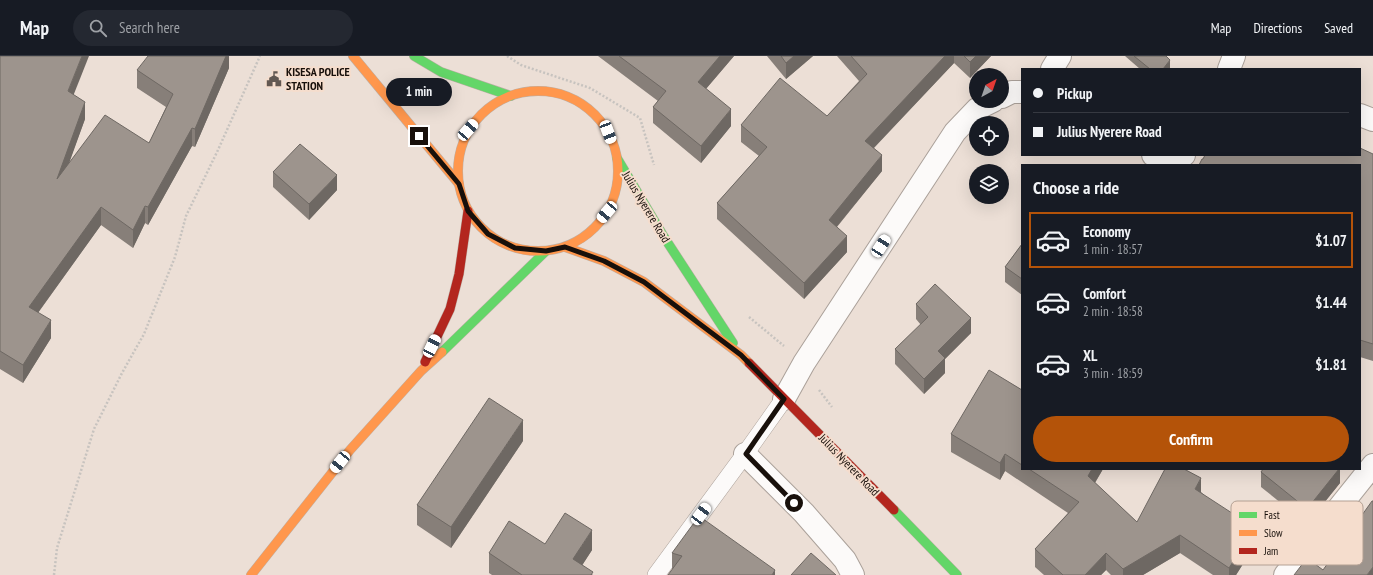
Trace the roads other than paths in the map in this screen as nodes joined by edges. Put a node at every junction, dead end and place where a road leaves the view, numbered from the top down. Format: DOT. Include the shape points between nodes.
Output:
graph roads {
  1 [pos="353,56"];
  2 [pos="414,56"];
  3 [pos="1060,56"];
  4 [pos="1234,56"];
  5 [pos="1053,68"];
  6 [pos="1229,68"];
  7 [pos="1021,92"];
  8 [pos="1009,94"];
  9 [pos="511,96"];
  10 [pos="979,108"];
  11 [pos="1361,115"];
  12 [pos="1373,120"];
  13 [pos="1155,156"];
  14 [pos="617,158"];
  15 [pos="1181,159"];
  16 [pos="459,184"];
  17 [pos="468,211"];
  18 [pos="565,247"];
  19 [pos="546,251"];
  20 [pos="741,355"];
  21 [pos="421,370"];
  22 [pos="784,399"];
  23 [pos="746,454"];
  24 [pos="1361,455"];
  25 [pos="1373,465"];
  26 [pos="1344,501"];
  27 [pos="1293,565"];
  28 [pos="251,575"];
  29 [pos="656,575"];
  30 [pos="853,575"];
  31 [pos="957,575"];
  32 [pos="1285,575"];
  1 -- 16 [label="main road, Julius Nyerere Road"];
  2 -- 9 [label="main road, Julius Nyerere Road" via="441,72"];
  3 -- 5 [label="street"];
  4 -- 6 [label="street"];
  7 -- 8 [label="street"];
  9 -- 14 [label="main road, Julius Nyerere Road" via="538,91 566,96 590,110 608,132"];
  9 -- 16 [label="main road, Julius Nyerere Road" via="487,109 468,130 459,156"];
  10 -- 22 [label="street" via="955,132 804,363"];
  11 -- 12 [label="street"];
  13 -- 15 [label="street" via="1165,160"];
  14 -- 18 [label="main road, Julius Nyerere Road" via="617,186 607,212 589,234"];
  14 -- 20 [label="main road, Julius Nyerere Road" via="664,237"];
  16 -- 17 [label="main road, Julius Nyerere Road"];
  17 -- 19 [label="main road, Julius Nyerere Road" via="488,234 515,248"];
  17 -- 21 [label="main road" via="459,274 450,309"];
  18 -- 19 [label="main road, Julius Nyerere Road"];
  18 -- 20 [label="main road, Julius Nyerere Road" via="604,261 644,282"];
  19 -- 21 [label="main road" via="459,337"];
  20 -- 22 [label="main road, Julius Nyerere Road"];
  21 -- 28 [label="main road" via="350,450"];
  22 -- 23 [label="lane"];
  22 -- 31 [label="main road, Julius Nyerere Road"];
  23 -- 29 [label="lane"];
  23 -- 30 [label="street" via="804,513 845,560"];
  24 -- 25 [label="street"];
  25 -- 26 [label="street"];
  27 -- 32 [label="street"];
}
